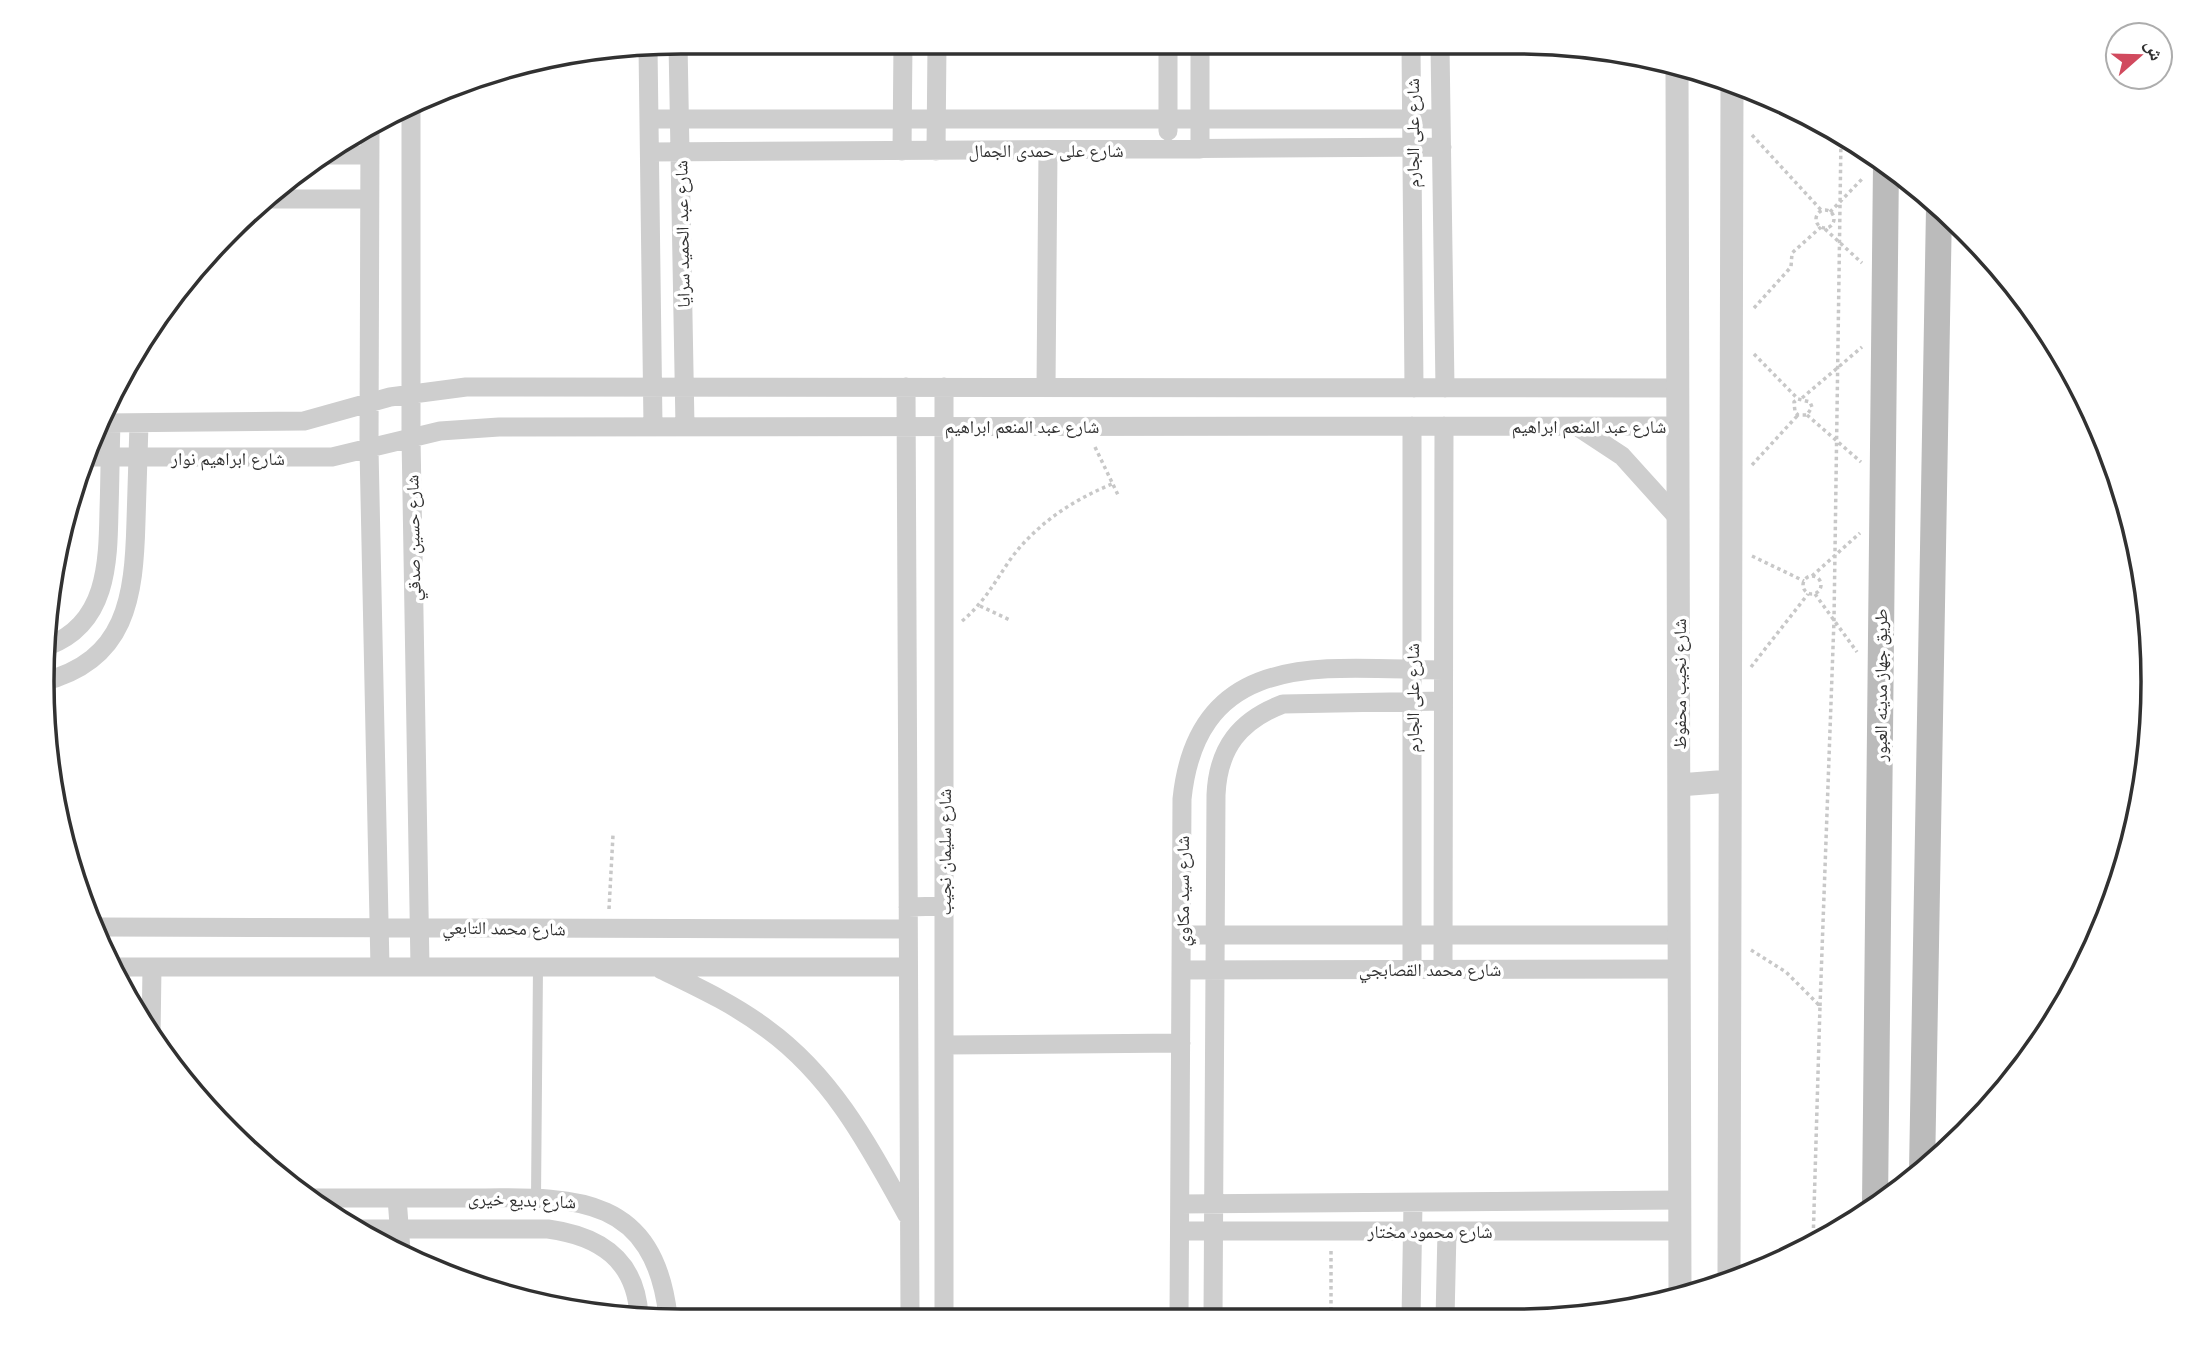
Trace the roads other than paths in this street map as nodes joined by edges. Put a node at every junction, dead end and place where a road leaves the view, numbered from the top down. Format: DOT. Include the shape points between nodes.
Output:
graph roads {
  1 [pos="678,54"];
  2 [pos="903,54"];
  3 [pos="937,54"];
  4 [pos="1168,54"];
  5 [pos="1200,54"];
  6 [pos="1411,54"];
  7 [pos="1440,54"];
  8 [pos="648,56"];
  9 [pos="1677,76"];
  10 [pos="1732,94"];
  11 [pos="411,116"];
  12 [pos="650,119"];
  13 [pos="680,119"];
  14 [pos="903,119"];
  15 [pos="936,119"];
  16 [pos="1168,119"];
  17 [pos="1200,119"];
  18 [pos="1411,119"];
  19 [pos="1441,120"];
  20 [pos="370,137"];
  21 [pos="1441,147"];
  22 [pos="1411,148"];
  23 [pos="1168,149"];
  24 [pos="1200,149"];
  25 [pos="936,150"];
  26 [pos="1048,150"];
  27 [pos="902,151"];
  28 [pos="650,152"];
  29 [pos="681,152"];
  30 [pos="341,155"];
  31 [pos="370,155"];
  32 [pos="1886,177"];
  33 [pos="282,199"];
  34 [pos="369,199"];
  35 [pos="1939,221"];
  36 [pos="652,387"];
  37 [pos="685,387"];
  38 [pos="906,387"];
  39 [pos="944,387"];
  40 [pos="1046,387"];
  41 [pos="1414,388"];
  42 [pos="1445,388"];
  43 [pos="1678,388"];
  44 [pos="411,393"];
  45 [pos="369,402"];
  46 [pos="110,424"];
  47 [pos="139,424"];
  48 [pos="944,425"];
  49 [pos="653,426"];
  50 [pos="685,426"];
  51 [pos="907,426"];
  52 [pos="1412,426"];
  53 [pos="1444,426"];
  54 [pos="1577,426"];
  55 [pos="1678,426"];
  56 [pos="107,429"];
  57 [pos="411,437"];
  58 [pos="369,449"];
  59 [pos="96,457"];
  60 [pos="110,457"];
  61 [pos="138,457"];
  62 [pos="1678,519"];
  63 [pos="56,643"];
  64 [pos="1412,670"];
  65 [pos="1443,670"];
  66 [pos="54,678"];
  67 [pos="1444,701"];
  68 [pos="1412,702"];
  69 [pos="1730,781"];
  70 [pos="1679,785"];
  71 [pos="944,906"];
  72 [pos="908,907"];
  73 [pos="104,927"];
  74 [pos="420,927"];
  75 [pos="379,928"];
  76 [pos="908,929"];
  77 [pos="1181,935"];
  78 [pos="1215,935"];
  79 [pos="1412,935"];
  80 [pos="1443,935"];
  81 [pos="1679,935"];
  82 [pos="152,967"];
  83 [pos="380,967"];
  84 [pos="420,967"];
  85 [pos="538,967"];
  86 [pos="656,967"];
  87 [pos="908,967"];
  88 [pos="1412,969"];
  89 [pos="1443,969"];
  90 [pos="1679,969"];
  91 [pos="125,970"];
  92 [pos="1181,970"];
  93 [pos="1215,970"];
  94 [pos="1879,995"];
  95 [pos="1923,997"];
  96 [pos="151,1016"];
  97 [pos="1181,1043"];
  98 [pos="944,1045"];
  99 [pos="1214,1143"];
  100 [pos="1180,1144"];
  101 [pos="1922,1157"];
  102 [pos="1875,1193"];
  103 [pos="326,1198"];
  104 [pos="372,1198"];
  105 [pos="397,1198"];
  106 [pos="536,1198"];
  107 [pos="1679,1200"];
  108 [pos="1413,1203"];
  109 [pos="1180,1204"];
  110 [pos="1214,1204"];
  111 [pos="909,1220"];
  112 [pos="370,1226"];
  113 [pos="399,1229"];
  114 [pos="378,1230"];
  115 [pos="1180,1231"];
  116 [pos="1214,1231"];
  117 [pos="1412,1231"];
  118 [pos="1447,1231"];
  119 [pos="1679,1231"];
  120 [pos="400,1242"];
  121 [pos="1729,1270"];
  122 [pos="1680,1286"];
  123 [pos="1213,1294"];
  124 [pos="1180,1296"];
  125 [pos="638,1307"];
  126 [pos="667,1308"];
  127 [pos="910,1309"];
  128 [pos="944,1309"];
  129 [pos="1180,1309"];
  130 [pos="1213,1309"];
  131 [pos="1411,1309"];
  132 [pos="1445,1309"];
  1 -- 13 [label="street, شارع عبد الحميد سرايا"];
  2 -- 14 [label="street"];
  3 -- 15 [label="street"];
  4 -- 16 [label="street"];
  5 -- 17 [label="street"];
  6 -- 18 [label="street, شارع على الجارم"];
  7 -- 19 [label="street, شارع على الجارم"];
  8 -- 12 [label="street, شارع عبد الحميد سرايا"];
  9 -- 43 [label="street, شارع نجيب محفوظ"];
  10 -- 69 [label="street"];
  11 -- 44 [label="street, شارع حسين صدقي"];
  12 -- 13 [label="street, شارع على حمدى الجمال"];
  12 -- 28 [label="street, شارع عبد الحميد سرايا"];
  13 -- 14 [label="street, شارع على حمدى الجمال"];
  13 -- 29 [label="street, شارع عبد الحميد سرايا"];
  14 -- 15 [label="street, شارع على حمدى الجمال"];
  14 -- 27 [label="street"];
  15 -- 16 [label="street, شارع على حمدى الجمال"];
  15 -- 25 [label="street"];
  16 -- 17 [label="street, شارع على حمدى الجمال"];
  16 -- 23 [label="street"];
  17 -- 18 [label="street, شارع على حمدى الجمال"];
  17 -- 24 [label="street"];
  18 -- 19 [label="street, شارع على حمدى الجمال"];
  18 -- 22 [label="street, شارع على الجارم"];
  19 -- 21 [label="street, شارع على الجارم"];
  20 -- 31 [label="street"];
  21 -- 22 [label="street, شارع على حمدى الجمال"];
  21 -- 42 [label="street, شارع على الجارم"];
  22 -- 24 [label="street, شارع على حمدى الجمال"];
  22 -- 41 [label="street, شارع على الجارم"];
  23 -- 24 [label="street, شارع على حمدى الجمال"];
  23 -- 26 [label="street, شارع على حمدى الجمال"];
  25 -- 26 [label="street, شارع على حمدى الجمال"];
  25 -- 27 [label="street, شارع على حمدى الجمال"];
  26 -- 40 [label="street"];
  27 -- 29 [label="street, شارع على حمدى الجمال"];
  28 -- 29 [label="street, شارع على حمدى الجمال"];
  28 -- 36 [label="street, شارع عبد الحميد سرايا"];
  29 -- 37 [label="street, شارع عبد الحميد سرايا"];
  30 -- 31 [label="street"];
  31 -- 34 [label="street"];
  32 -- 94 [label="main road, طريق جهاز مدينه العبور"];
  33 -- 34 [label="street"];
  34 -- 45 [label="street"];
  35 -- 95 [label="main road"];
  36 -- 37 [label="street"];
  36 -- 44 [label="street" via="466,387"];
  36 -- 49 [label="street, شارع عبد الحميد سرايا"];
  37 -- 38 [label="street"];
  37 -- 50 [label="street, شارع عبد الحميد سرايا"];
  38 -- 39 [label="street"];
  38 -- 51 [label="street, شارع سليمان نجيب"];
  39 -- 40 [label="street"];
  39 -- 48 [label="street, شارع سليمان نجيب"];
  40 -- 41 [label="street"];
  41 -- 42 [label="street"];
  42 -- 43 [label="street"];
  43 -- 55 [label="street, شارع نجيب محفوظ"];
  44 -- 45 [label="street"];
  44 -- 57 [label="street, شارع حسين صدقي"];
  45 -- 47 [label="street, شارع ابراهيم نوار" via="326,417 281,424"];
  45 -- 58 [label="street"];
  46 -- 47 [label="street, شارع ابراهيم نوار"];
  47 -- 61 [label="street"];
  48 -- 51 [label="street, شارع عبد المنعم ابراهيم"];
  48 -- 52 [label="street, شارع عبد المنعم ابراهيم"];
  48 -- 71 [label="street, شارع سليمان نجيب"];
  49 -- 50 [label="street, شارع عبد المنعم ابراهيم"];
  49 -- 57 [label="street, شارع عبد المنعم ابراهيم" via="470,428"];
  50 -- 51 [label="street, شارع عبد المنعم ابراهيم"];
  51 -- 72 [label="street, شارع سليمان نجيب"];
  52 -- 53 [label="street, شارع عبد المنعم ابراهيم"];
  52 -- 64 [label="street, شارع على الجارم"];
  53 -- 54 [label="street, شارع عبد المنعم ابراهيم"];
  53 -- 65 [label="street, شارع على الجارم"];
  54 -- 55 [label="street, شارع عبد المنعم ابراهيم"];
  54 -- 62 [label="street" via="1622,456"];
  55 -- 62 [label="street, شارع نجيب محفوظ"];
  56 -- 60 [label="street"];
  57 -- 58 [label="street, شارع عبد المنعم ابراهيم"];
  57 -- 74 [label="street, شارع حسين صدقي"];
  58 -- 61 [label="street, شارع ابراهيم نوار" via="313,458"];
  58 -- 75 [label="street"];
  59 -- 60 [label="street, شارع ابراهيم نوار"];
  60 -- 61 [label="street, شارع ابراهيم نوار"];
  60 -- 63 [label="street" via="106,579 97,604 82,625"];
  61 -- 66 [label="street" via="132,590 122,623 103,651 76,671"];
  62 -- 70 [label="street, شارع نجيب محفوظ"];
  64 -- 65 [label="street, شارع سيد مكاوي"];
  64 -- 68 [label="street, شارع على الجارم"];
  64 -- 77 [label="street, شارع سيد مكاوي" via="1285,672 1256,681 1210,718 1185,770"];
  65 -- 67 [label="street, شارع على الجارم"];
  67 -- 68 [label="street, شارع سيد مكاوي"];
  67 -- 80 [label="street, شارع على الجارم"];
  68 -- 78 [label="street, شارع سيد مكاوي" via="1283,704 1241,727 1221,758 1217,776"];
  68 -- 79 [label="street, شارع على الجارم"];
  69 -- 70 [label="street"];
  69 -- 121 [label="street"];
  70 -- 81 [label="street, شارع نجيب محفوظ"];
  71 -- 72 [label="street"];
  71 -- 98 [label="street, شارع سليمان نجيب"];
  72 -- 76 [label="street, شارع سليمان نجيب"];
  73 -- 75 [label="street, شارع محمد التابعي"];
  74 -- 75 [label="street, شارع محمد التابعي"];
  74 -- 76 [label="street, شارع محمد التابعي"];
  74 -- 84 [label="street, شارع حسين صدقي"];
  75 -- 83 [label="street"];
  76 -- 87 [label="street, شارع سليمان نجيب"];
  77 -- 78 [label="street, شارع محمد القصابجي"];
  77 -- 92 [label="street, شارع سيد مكاوي"];
  78 -- 79 [label="street, شارع محمد القصابجي"];
  78 -- 93 [label="street, شارع سيد مكاوي"];
  79 -- 80 [label="street, شارع محمد القصابجي"];
  79 -- 88 [label="street, شارع على الجارم"];
  80 -- 81 [label="street, شارع محمد القصابجي"];
  80 -- 89 [label="street, شارع على الجارم"];
  81 -- 90 [label="street, شارع نجيب محفوظ"];
  82 -- 83 [label="street"];
  82 -- 91 [label="street"];
  82 -- 96 [label="street"];
  83 -- 84 [label="street"];
  84 -- 85 [label="street"];
  85 -- 86 [label="street"];
  85 -- 106 [label="lane"];
  86 -- 87 [label="street"];
  86 -- 111 [label="street" via="729,1004 803,1059 861,1131"];
  87 -- 111 [label="street, شارع سليمان نجيب"];
  88 -- 89 [label="street, شارع محمد القصابجي"];
  88 -- 93 [label="street, شارع محمد القصابجي"];
  89 -- 90 [label="street, شارع محمد القصابجي"];
  90 -- 107 [label="street, شارع نجيب محفوظ"];
  92 -- 93 [label="street, شارع محمد القصابجي"];
  92 -- 97 [label="street, شارع سيد مكاوي"];
  93 -- 99 [label="street, شارع سيد مكاوي"];
  94 -- 95 [label="main road"];
  94 -- 102 [label="main road, طريق جهاز مدينه العبور"];
  95 -- 101 [label="main road"];
  97 -- 98 [label="street"];
  97 -- 100 [label="street, شارع سيد مكاوي"];
  98 -- 128 [label="street, شارع سليمان نجيب"];
  99 -- 100 [label="street"];
  99 -- 110 [label="street, شارع سيد مكاوي"];
  100 -- 109 [label="street, شارع سيد مكاوي"];
  103 -- 104 [label="street, شارع بديع خيرى"];
  104 -- 105 [label="street, شارع بديع خيرى"];
  104 -- 112 [label="street"];
  105 -- 106 [label="street, شارع بديع خيرى"];
  105 -- 113 [label="street"];
  106 -- 126 [label="street, شارع بديع خيرى" via="588,1203 634,1231 661,1278"];
  107 -- 108 [label="street, شارع محمود مختار"];
  107 -- 119 [label="street, شارع نجيب محفوظ"];
  108 -- 110 [label="street, شارع محمود مختار"];
  108 -- 117 [label="street"];
  109 -- 110 [label="street, شارع محمود مختار"];
  109 -- 115 [label="street, شارع سيد مكاوي"];
  110 -- 116 [label="street, شارع سيد مكاوي"];
  111 -- 127 [label="street, شارع سليمان نجيب"];
  113 -- 114 [label="street, شارع بديع خيرى"];
  113 -- 120 [label="street"];
  113 -- 125 [label="street, شارع بديع خيرى" via="576,1233 600,1243 620,1261 634,1284"];
  115 -- 116 [label="street, شارع محمود مختار"];
  115 -- 124 [label="street, شارع سيد مكاوي"];
  116 -- 117 [label="street, شارع محمود مختار"];
  116 -- 123 [label="street, شارع سيد مكاوي"];
  117 -- 118 [label="street, شارع محمود مختار"];
  117 -- 131 [label="street"];
  118 -- 119 [label="street, شارع محمود مختار"];
  118 -- 132 [label="street"];
  119 -- 122 [label="street, شارع نجيب محفوظ"];
  123 -- 124 [label="street"];
  123 -- 130 [label="street, شارع سيد مكاوي"];
  124 -- 129 [label="street, شارع سيد مكاوي"];
}
